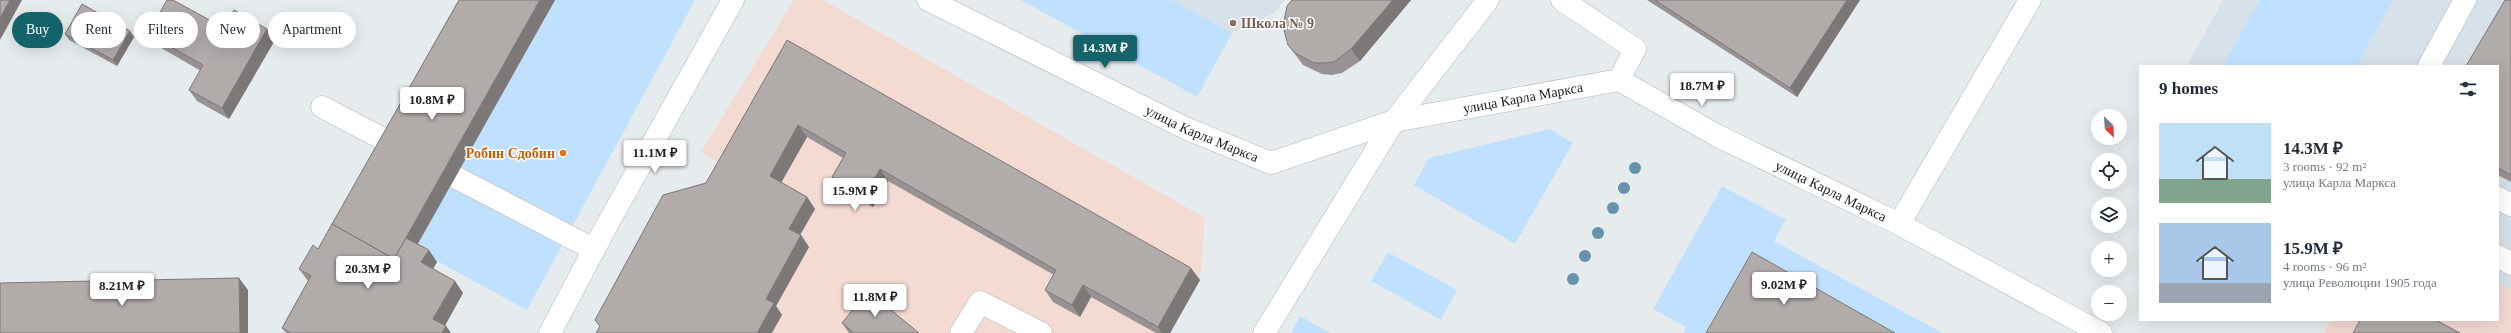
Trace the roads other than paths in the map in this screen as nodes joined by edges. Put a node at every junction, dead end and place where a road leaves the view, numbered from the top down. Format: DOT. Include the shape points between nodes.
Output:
graph roads {
  1 [pos="733,0"];
  2 [pos="928,0"];
  3 [pos="1488,0"];
  4 [pos="1562,0"];
  5 [pos="2030,0"];
  6 [pos="2465,0"];
  7 [pos="2429,65"];
  8 [pos="1620,80"];
  9 [pos="322,107"];
  10 [pos="1394,121"];
  11 [pos="392,144"];
  12 [pos="455,177"];
  13 [pos="2499,199"];
  14 [pos="2511,205"];
  15 [pos="1899,224"];
  16 [pos="593,249"];
  17 [pos="2499,257"];
  18 [pos="2511,264"];
  19 [pos="550,333"];
  20 [pos="961,333"];
  21 [pos="1041,333"];
  22 [pos="1264,333"];
  23 [pos="2101,333"];
  1 -- 16 [label="street"];
  2 -- 10 [label="street, улица Карла Маркса" via="1185,128 1271,163"];
  3 -- 10 [label="street"];
  4 -- 8 [label="street" via="1635,49"];
  5 -- 15 [label="street"];
  6 -- 7 [label="street"];
  8 -- 10 [label="street, улица Карла Маркса"];
  8 -- 15 [label="street, улица Карла Маркса" via="1716,135"];
  9 -- 11 [label="street"];
  10 -- 22 [label="street"];
  12 -- 16 [label="street"];
  13 -- 14 [label="street"];
  15 -- 23 [label="street, улица Карла Маркса"];
  16 -- 19 [label="street"];
  17 -- 18 [label="street"];
  20 -- 21 [label="street" via="980,302"];
}
